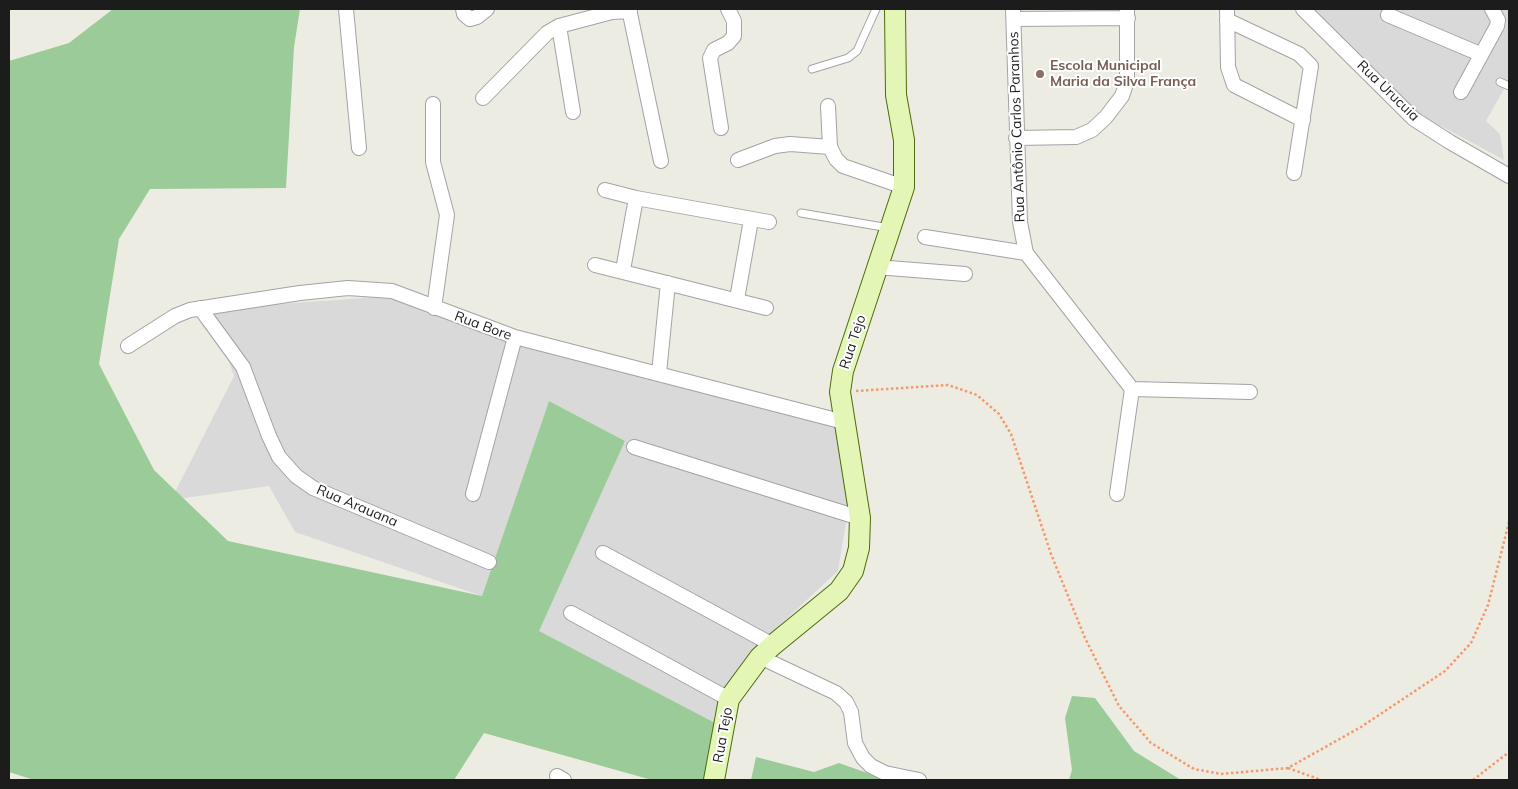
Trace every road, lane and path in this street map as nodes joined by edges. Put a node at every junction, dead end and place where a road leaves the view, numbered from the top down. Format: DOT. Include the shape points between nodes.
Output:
graph roads {
  1 [pos="346,9"];
  2 [pos="463,9"];
  3 [pos="728,9"];
  4 [pos="876,9"];
  5 [pos="895,9"];
  6 [pos="1302,9"];
  7 [pos="1492,9"];
  8 [pos="630,10"];
  9 [pos="482,13"];
  10 [pos="1128,13"];
  11 [pos="1013,14"];
  12 [pos="1227,14"];
  13 [pos="1388,15"];
  14 [pos="559,26"];
  15 [pos="1480,54"];
  16 [pos="812,69"];
  17 [pos="1500,82"];
  18 [pos="1509,86"];
  19 [pos="1461,92"];
  20 [pos="483,98"];
  21 [pos="433,104"];
  22 [pos="828,106"];
  23 [pos="573,112"];
  24 [pos="1303,120"];
  25 [pos="721,128"];
  26 [pos="1016,138"];
  27 [pos="830,147"];
  28 [pos="359,148"];
  29 [pos="738,160"];
  30 [pos="661,161"];
  31 [pos="1294,173"];
  32 [pos="1509,176"];
  33 [pos="904,187"];
  34 [pos="605,190"];
  35 [pos="636,198"];
  36 [pos="801,213"];
  37 [pos="751,220"];
  38 [pos="769,222"];
  39 [pos="890,228"];
  40 [pos="925,237"];
  41 [pos="1026,253"];
  42 [pos="595,265"];
  43 [pos="876,267"];
  44 [pos="623,270"];
  45 [pos="965,274"];
  46 [pos="668,283"];
  47 [pos="737,299"];
  48 [pos="200,308"];
  49 [pos="434,308"];
  50 [pos="766,308"];
  51 [pos="515,337"];
  52 [pos="128,346"];
  53 [pos="660,373"];
  54 [pos="1132,389"];
  55 [pos="840,392"];
  56 [pos="1250,392"];
  57 [pos="844,422"];
  58 [pos="634,447"];
  59 [pos="473,494"];
  60 [pos="1117,494"];
  61 [pos="860,518"];
  62 [pos="1509,522"];
  63 [pos="603,554"];
  64 [pos="489,562"];
  65 [pos="571,613"];
  66 [pos="766,651"];
  67 [pos="729,699"];
  68 [pos="1509,752"];
  69 [pos="1288,768"];
  70 [pos="714,780"];
  71 [pos="918,780"];
  72 [pos="1321,780"];
  73 [pos="1474,780"];
  1 -- 28 [label="street"];
  2 -- 9 [label="street" via="467,18"];
  3 -- 25 [label="street" via="734,21 734,36 714,50 710,58"];
  4 -- 16 [label="lane" via="857,51 848,58"];
  5 -- 33 [label="street, Rua Tejo" via="896,95 904,140"];
  6 -- 32 [label="street, Rua Urucuia" via="1414,119"];
  7 -- 15 [label="street" via="1498,20 1497,26"];
  8 -- 14 [label="street"];
  8 -- 30 [label="street"];
  10 -- 11 [label="street"];
  10 -- 26 [label="street" via="1127,81 1122,96 1106,117 1092,130 1076,137"];
  11 -- 26 [label="street, Rua Antônio Carlos Paranhos"];
  12 -- 24 [label="street" via="1228,67 1234,85"];
  12 -- 24 [label="street" via="1307,60 1312,72"];
  13 -- 15 [label="street"];
  14 -- 20 [label="street"];
  14 -- 23 [label="street"];
  15 -- 19 [label="street"];
  17 -- 18 [label="lane"];
  21 -- 49 [label="street" via="434,162 447,215"];
  22 -- 27 [label="street"];
  24 -- 31 [label="street"];
  26 -- 41 [label="street, Rua Antônio Carlos Paranhos" via="1020,222"];
  27 -- 29 [label="street" via="775,146"];
  27 -- 33 [label="street" via="843,166"];
  33 -- 39 [label="street, Rua Tejo"];
  34 -- 35 [label="street"];
  35 -- 37 [label="street"];
  35 -- 44 [label="street"];
  36 -- 39 [label="lane"];
  37 -- 38 [label="street"];
  37 -- 47 [label="street"];
  39 -- 43 [label="street, Rua Tejo"];
  40 -- 41 [label="street"];
  41 -- 54 [label="street, Rua Antônio Carlos Paranhos"];
  42 -- 44 [label="street"];
  43 -- 45 [label="street"];
  43 -- 55 [label="street, Rua Tejo" via="843,371"];
  44 -- 46 [label="street"];
  46 -- 47 [label="street"];
  46 -- 53 [label="street"];
  47 -- 50 [label="street"];
  48 -- 49 [label="street, Rua Bore" via="348,288 392,291"];
  48 -- 52 [label="street, Rua Bore" via="174,316"];
  48 -- 64 [label="street, Rua Arauana" via="243,367 279,457 296,476 313,488"];
  49 -- 51 [label="street, Rua Bore"];
  51 -- 53 [label="street, Rua Bore"];
  51 -- 59 [label="street"];
  53 -- 57 [label="street, Rua Bore"];
  54 -- 56 [label="street"];
  54 -- 60 [label="street"];
  55 -- 57 [label="street, Rua Tejo"];
  55 -- 69 [label="path" via="948,385 978,395 999,414 1011,434 1051,554 1119,706 1151,743 1194,769 1221,774"];
  57 -- 61 [label="street, Rua Tejo"];
  58 -- 61 [label="street"];
  61 -- 66 [label="street, Rua Tejo" via="859,548 853,571 820,607"];
  62 -- 69 [label="path" via="1488,605 1464,650 1445,671 1361,727"];
  63 -- 66 [label="street"];
  65 -- 67 [label="street"];
  66 -- 67 [label="street, Rua Tejo"];
  66 -- 71 [label="street" via="846,702 851,712 855,743 871,766 885,773"];
  67 -- 70 [label="street, Rua Tejo"];
  68 -- 73 [label="path"];
  69 -- 72 [label="path"];
}
